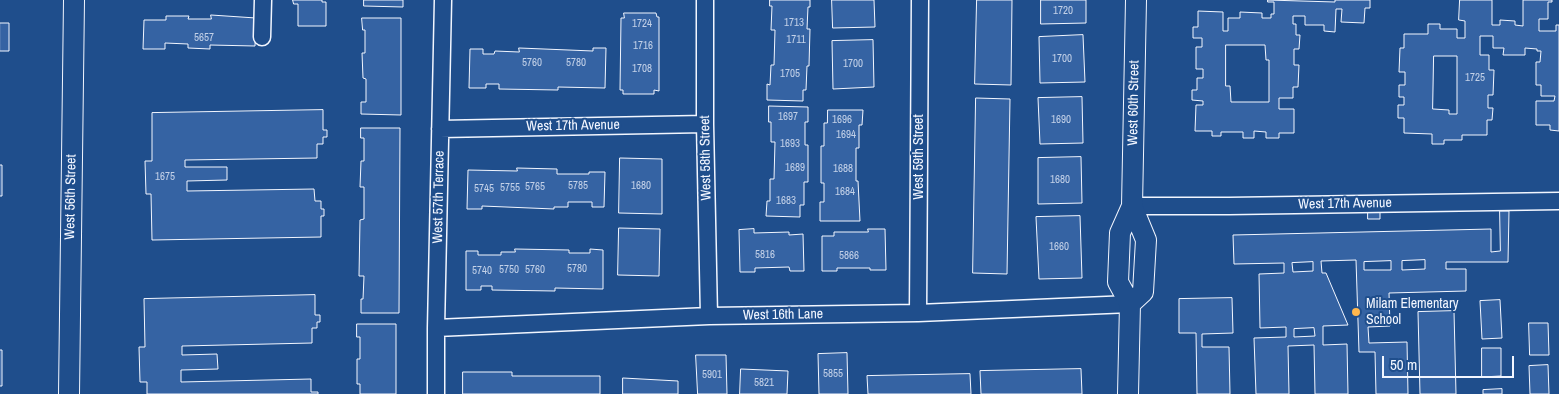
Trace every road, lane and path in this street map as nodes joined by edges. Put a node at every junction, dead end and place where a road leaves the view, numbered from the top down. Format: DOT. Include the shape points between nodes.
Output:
graph roads {
  1 [pos="74,0"];
  2 [pos="263,0"];
  3 [pos="443,0"];
  4 [pos="705,0"];
  5 [pos="920,0"];
  6 [pos="1136,0"];
  7 [pos="262,37"];
  8 [pos="705,124"];
  9 [pos="440,128"];
  10 [pos="1559,201"];
  11 [pos="1132,206"];
  12 [pos="1130,304"];
  13 [pos="918,313"];
  14 [pos="709,316"];
  15 [pos="436,328"];
  16 [pos="69,394"];
  17 [pos="436,394"];
  18 [pos="1128,394"];
  1 -- 16 [label="street, West 56th Street"];
  2 -- 7 [label="street"];
  3 -- 9 [label="street, West 57th Terrace"];
  4 -- 8 [label="street, West 58th Street"];
  5 -- 13 [label="street, West 59th Street"];
  6 -- 11 [label="street, West 60th Street"];
  8 -- 9 [label="street, West 17th Avenue"];
  8 -- 14 [label="street, West 58th Street"];
  9 -- 15 [label="street, West 57th Terrace"];
  10 -- 11 [label="street, West 17th Avenue"];
  11 -- 12 [label="street, West 60th Street" via="1146,240 1143,292"];
  12 -- 13 [label="street, West 16th Lane"];
  12 -- 18 [label="street"];
  13 -- 14 [label="street, West 16th Lane"];
  14 -- 15 [label="street, West 16th Lane"];
  15 -- 17 [label="street, West 57th Terrace"];
}
